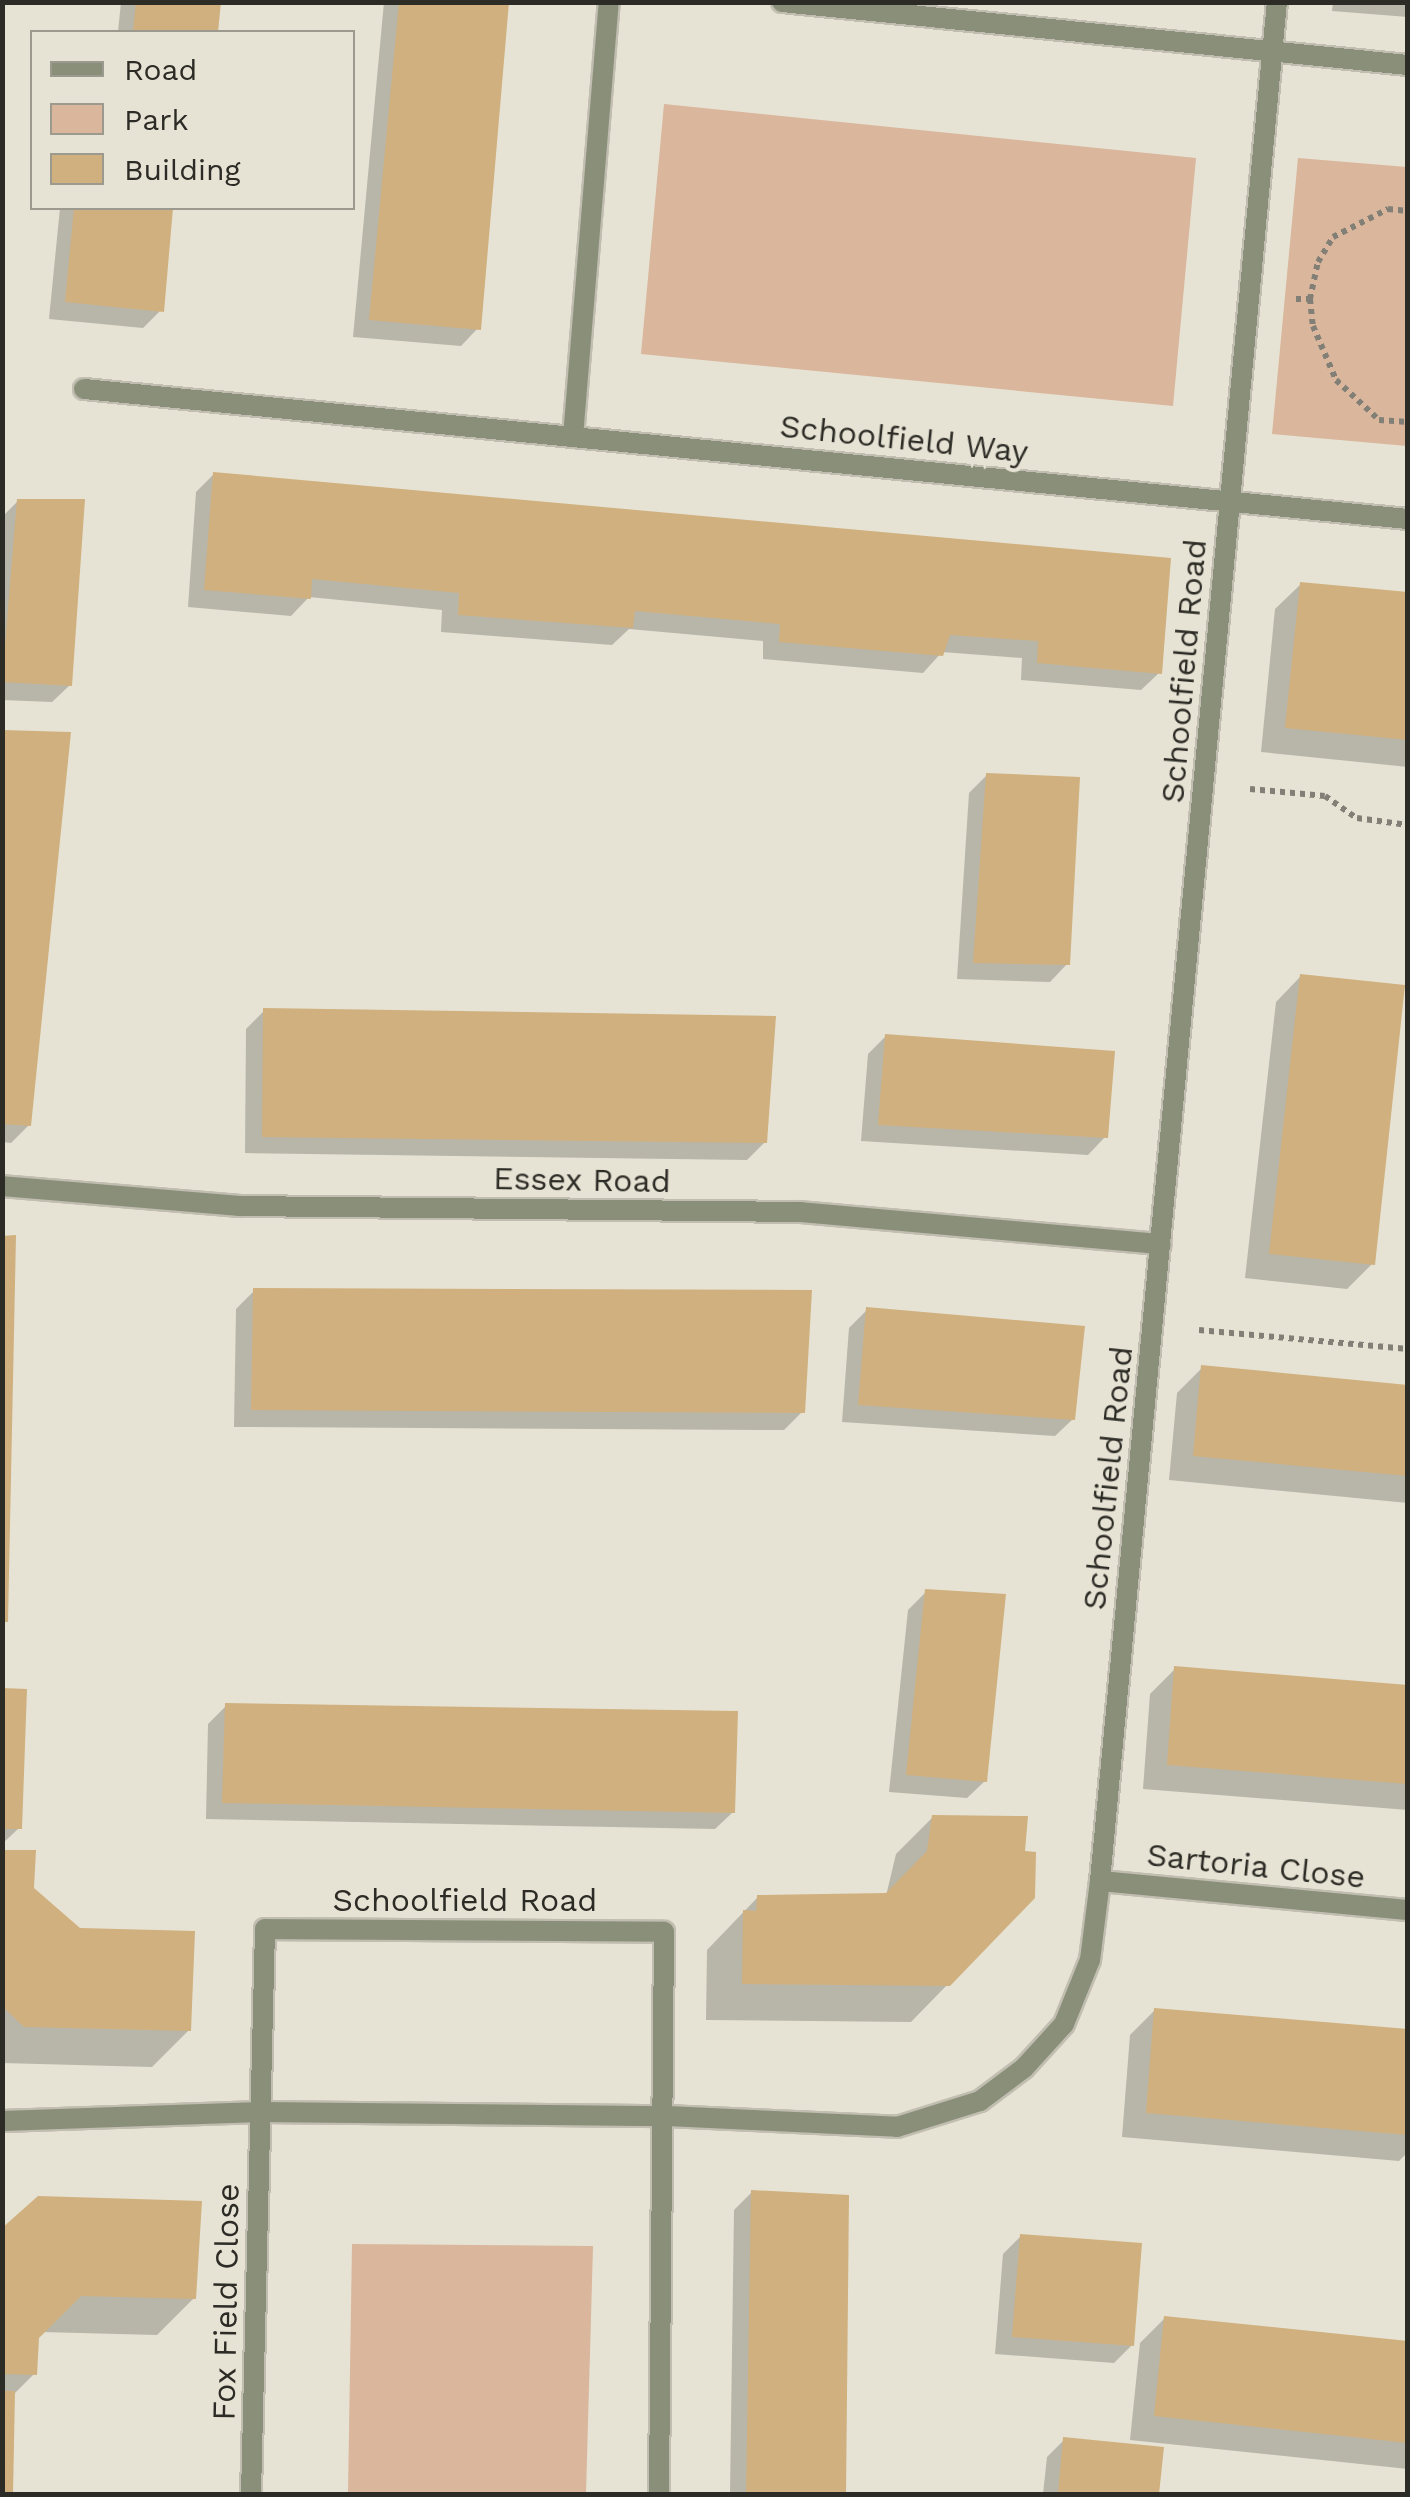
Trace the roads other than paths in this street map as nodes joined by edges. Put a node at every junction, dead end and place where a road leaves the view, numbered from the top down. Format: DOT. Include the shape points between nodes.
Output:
graph roads {
  1 [pos="610,2"];
  2 [pos="782,2"];
  3 [pos="1278,2"];
  4 [pos="1273,52"];
  5 [pos="1408,64"];
  6 [pos="84,389"];
  7 [pos="573,437"];
  8 [pos="1228,501"];
  9 [pos="1408,518"];
  10 [pos="2,1186"];
  11 [pos="1161,1244"];
  12 [pos="1100,1881"];
  13 [pos="1408,1910"];
  14 [pos="260,2112"];
  15 [pos="666,2116"];
  16 [pos="2,2122"];
  17 [pos="251,2494"];
  18 [pos="660,2494"];
  1 -- 7 [label="street"];
  2 -- 4 [label="street"];
  3 -- 4 [label="street, Schoolfield Road"];
  4 -- 5 [label="street"];
  4 -- 8 [label="street, Schoolfield Road"];
  6 -- 7 [label="street, Schoolfield Way"];
  7 -- 8 [label="street, Schoolfield Way"];
  8 -- 9 [label="street, Schoolfield Road"];
  8 -- 11 [label="street, Schoolfield Road"];
  10 -- 11 [label="street, Essex Road" via="239,1206 800,1212"];
  11 -- 12 [label="street, Schoolfield Road"];
  12 -- 13 [label="street, Sartoria Close"];
  12 -- 15 [label="street, Schoolfield Road" via="1090,1960 1064,2024 1024,2068 980,2102 897,2127"];
  14 -- 15 [label="street, Schoolfield Road"];
  14 -- 15 [label="street, Schoolfield Road" via="265,1928 664,1932"];
  14 -- 16 [label="street, Schoolfield Road"];
  14 -- 17 [label="street, Fox Field Close"];
  15 -- 18 [label="street"];
}
